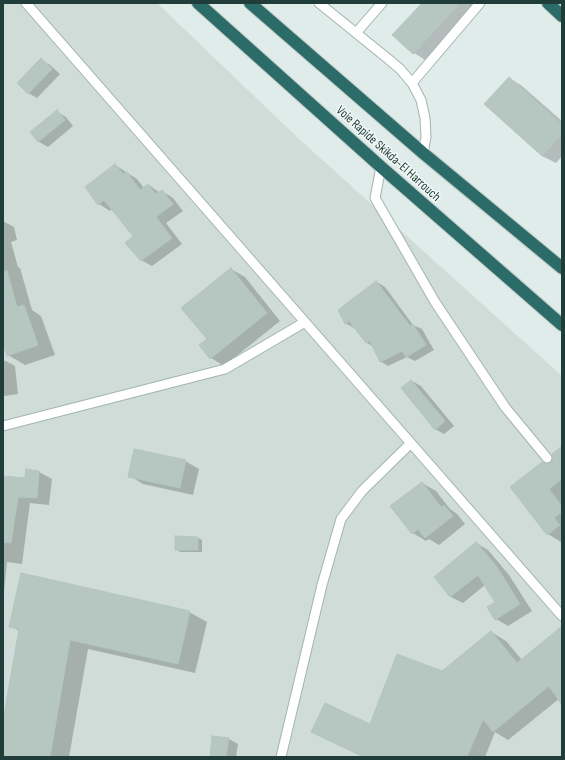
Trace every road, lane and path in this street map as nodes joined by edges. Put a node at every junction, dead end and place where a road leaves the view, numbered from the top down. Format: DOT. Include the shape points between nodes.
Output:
graph roads {
  1 [pos="26,3"];
  2 [pos="198,3"];
  3 [pos="250,3"];
  4 [pos="319,3"];
  5 [pos="382,3"];
  6 [pos="480,3"];
  7 [pos="548,3"];
  8 [pos="562,16"];
  9 [pos="356,33"];
  10 [pos="412,83"];
  11 [pos="423,153"];
  12 [pos="381,168"];
  13 [pos="562,268"];
  14 [pos="305,322"];
  15 [pos="562,325"];
  16 [pos="3,426"];
  17 [pos="411,443"];
  18 [pos="547,458"];
  19 [pos="562,616"];
  20 [pos="280,757"];
  1 -- 14 [label="lane"];
  2 -- 12 [label="highway, Voie Rapide Skikda-El Harrouch"];
  3 -- 11 [label="highway, Voie Rapide Skikda-El Harrouch"];
  4 -- 9 [label="lane"];
  5 -- 9 [label="lane"];
  6 -- 10 [label="lane"];
  7 -- 8 [label="highway"];
  9 -- 10 [label="lane" via="400,69"];
  10 -- 11 [label="lane" via="421,100 425,118 426,137"];
  11 -- 13 [label="highway, Voie Rapide Skikda-El Harrouch"];
  12 -- 15 [label="highway, Voie Rapide Skikda-El Harrouch"];
  12 -- 18 [label="lane" via="375,198 435,302 505,407"];
  14 -- 16 [label="lane" via="225,369"];
  14 -- 17 [label="lane"];
  17 -- 19 [label="lane"];
  17 -- 20 [label="lane" via="362,490 341,518"];
}
